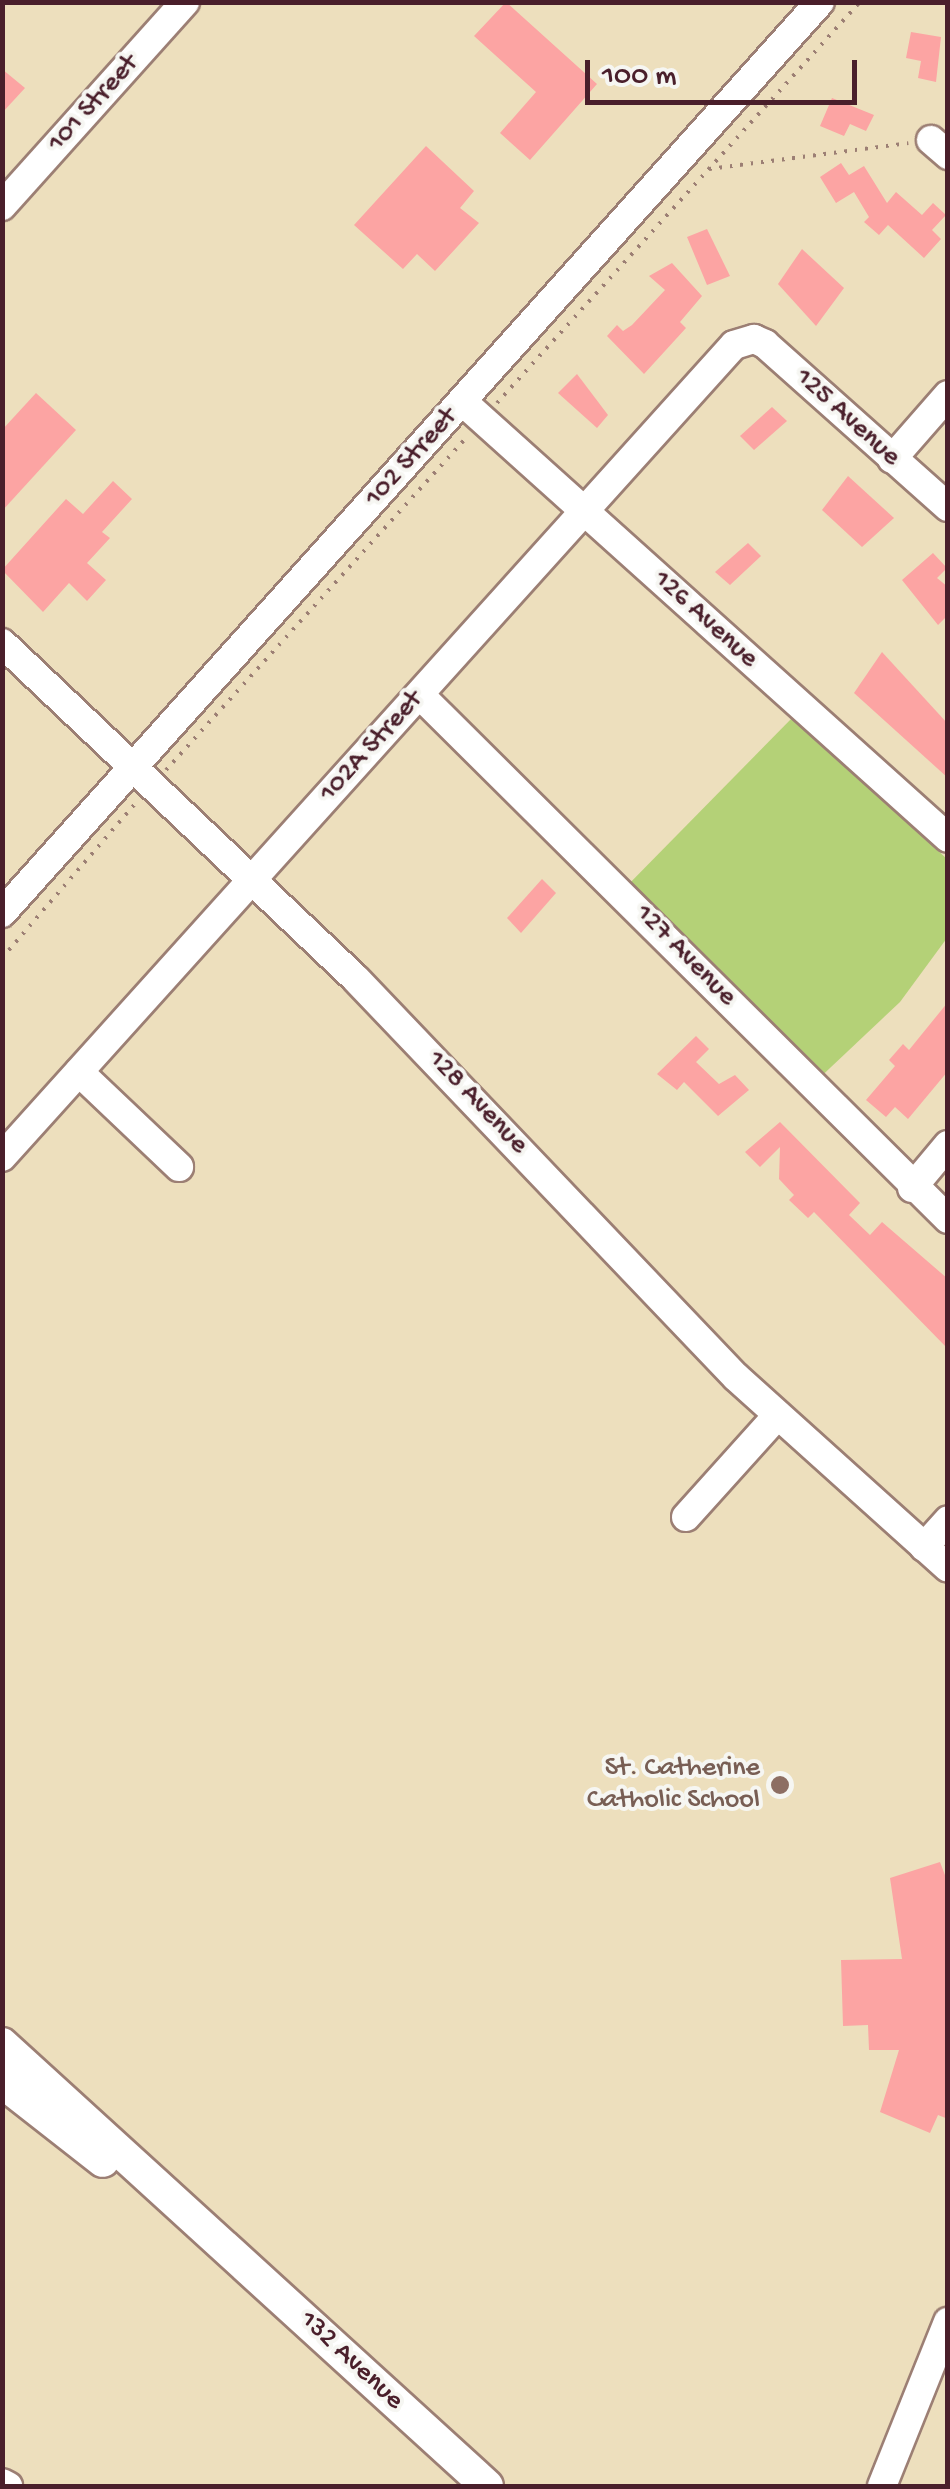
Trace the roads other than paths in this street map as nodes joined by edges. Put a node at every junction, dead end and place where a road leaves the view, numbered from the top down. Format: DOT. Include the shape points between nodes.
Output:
graph roads {
  1 [pos="185,2"];
  2 [pos="820,2"];
  3 [pos="2,206"];
  4 [pos="744,340"];
  5 [pos="948,395"];
  6 [pos="472,411"];
  7 [pos="892,459"];
  8 [pos="948,506"];
  9 [pos="582,510"];
  10 [pos="2,643"];
  11 [pos="420,695"];
  12 [pos="144,775"];
  13 [pos="948,838"];
  14 [pos="251,878"];
  15 [pos="2,912"];
  16 [pos="79,1072"];
  17 [pos="948,1145"];
  18 [pos="2,1157"];
  19 [pos="180,1167"];
  20 [pos="912,1188"];
  21 [pos="948,1219"];
  22 [pos="778,1415"];
  23 [pos="686,1517"];
  24 [pos="948,1520"];
  25 [pos="924,1547"];
  26 [pos="948,1568"];
  27 [pos="2,2044"];
  28 [pos="2,2082"];
  29 [pos="214,2236"];
  30 [pos="948,2322"];
  31 [pos="487,2486"];
  32 [pos="882,2486"];
  1 -- 3 [label="street, 101 Street"];
  2 -- 6 [label="street, 102 Street"];
  4 -- 7 [label="street, 125 Avenue" via="765,344"];
  4 -- 9 [label="street, 102A Street"];
  5 -- 7 [label="street"];
  6 -- 9 [label="street, 126 Avenue"];
  6 -- 12 [label="street, 102 Street"];
  7 -- 8 [label="street, 125 Avenue"];
  9 -- 11 [label="street, 102A Street"];
  9 -- 13 [label="street, 126 Avenue"];
  10 -- 12 [label="street, 128 Avenue"];
  11 -- 14 [label="street, 102A Street"];
  11 -- 20 [label="street, 127 Avenue"];
  12 -- 14 [label="street, 128 Avenue"];
  12 -- 15 [label="street, 102 Street"];
  14 -- 16 [label="street, 102A Street"];
  14 -- 22 [label="street, 128 Avenue"];
  16 -- 18 [label="street, 102A Street"];
  16 -- 19 [label="street"];
  17 -- 20 [label="street"];
  20 -- 21 [label="street, 127 Avenue"];
  22 -- 23 [label="street"];
  22 -- 25 [label="street, 128 Avenue"];
  24 -- 25 [label="street"];
  25 -- 26 [label="street, 128 Avenue"];
  27 -- 29 [label="main road, 132 Avenue"];
  28 -- 29 [label="main road, 132 Avenue"];
  29 -- 31 [label="main road, 132 Avenue"];
  30 -- 32 [label="street"];
}
